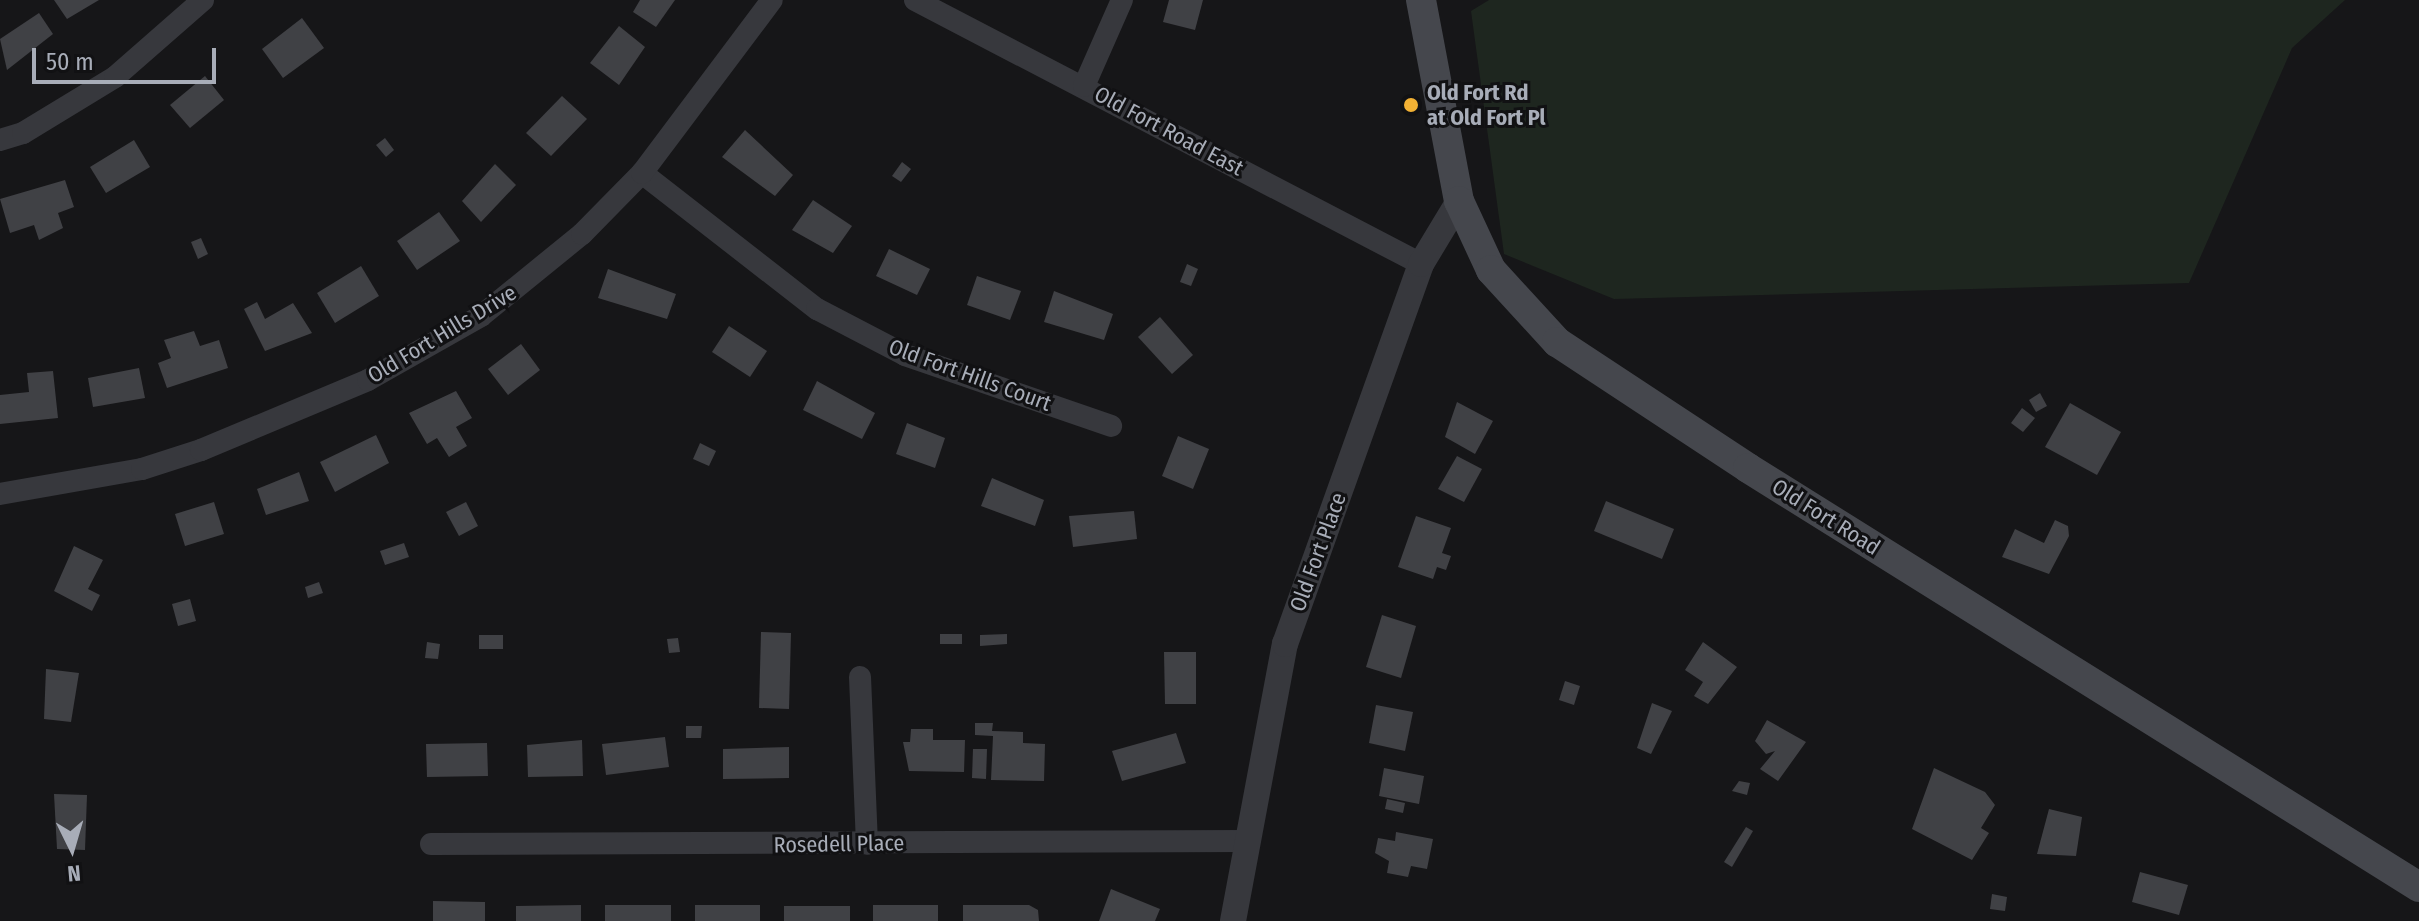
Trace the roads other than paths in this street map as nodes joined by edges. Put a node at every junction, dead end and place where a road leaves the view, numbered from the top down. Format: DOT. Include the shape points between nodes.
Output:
graph roads {
  1 [pos="203,0"];
  2 [pos="772,0"];
  3 [pos="915,0"];
  4 [pos="1122,0"];
  5 [pos="1421,0"];
  6 [pos="1084,86"];
  7 [pos="0,140"];
  8 [pos="642,173"];
  9 [pos="1459,201"];
  10 [pos="1421,264"];
  11 [pos="1111,426"];
  12 [pos="0,494"];
  13 [pos="860,677"];
  14 [pos="1248,841"];
  15 [pos="431,844"];
  16 [pos="867,844"];
  17 [pos="2419,887"];
  18 [pos="1233,921"];
  1 -- 7 [label="street" via="115,77 23,133"];
  2 -- 8 [label="street, Old Fort Hills Drive"];
  3 -- 6 [label="street, Old Fort Road East"];
  4 -- 6 [label="street"];
  5 -- 9 [label="main road, Old Fort Road"];
  6 -- 10 [label="street, Old Fort Road East"];
  8 -- 11 [label="street, Old Fort Hills Court" via="817,309 905,355"];
  8 -- 12 [label="street, Old Fort Hills Drive" via="525,284 368,380 142,469"];
  9 -- 10 [label="street, Old Fort Place"];
  9 -- 17 [label="main road, Old Fort Road" via="1505,289 1590,366"];
  10 -- 14 [label="street, Old Fort Place" via="1285,644"];
  13 -- 16 [label="street"];
  14 -- 16 [label="street, Rosedell Place"];
  14 -- 18 [label="street, Old Fort Place"];
  15 -- 16 [label="street, Rosedell Place"];
}
